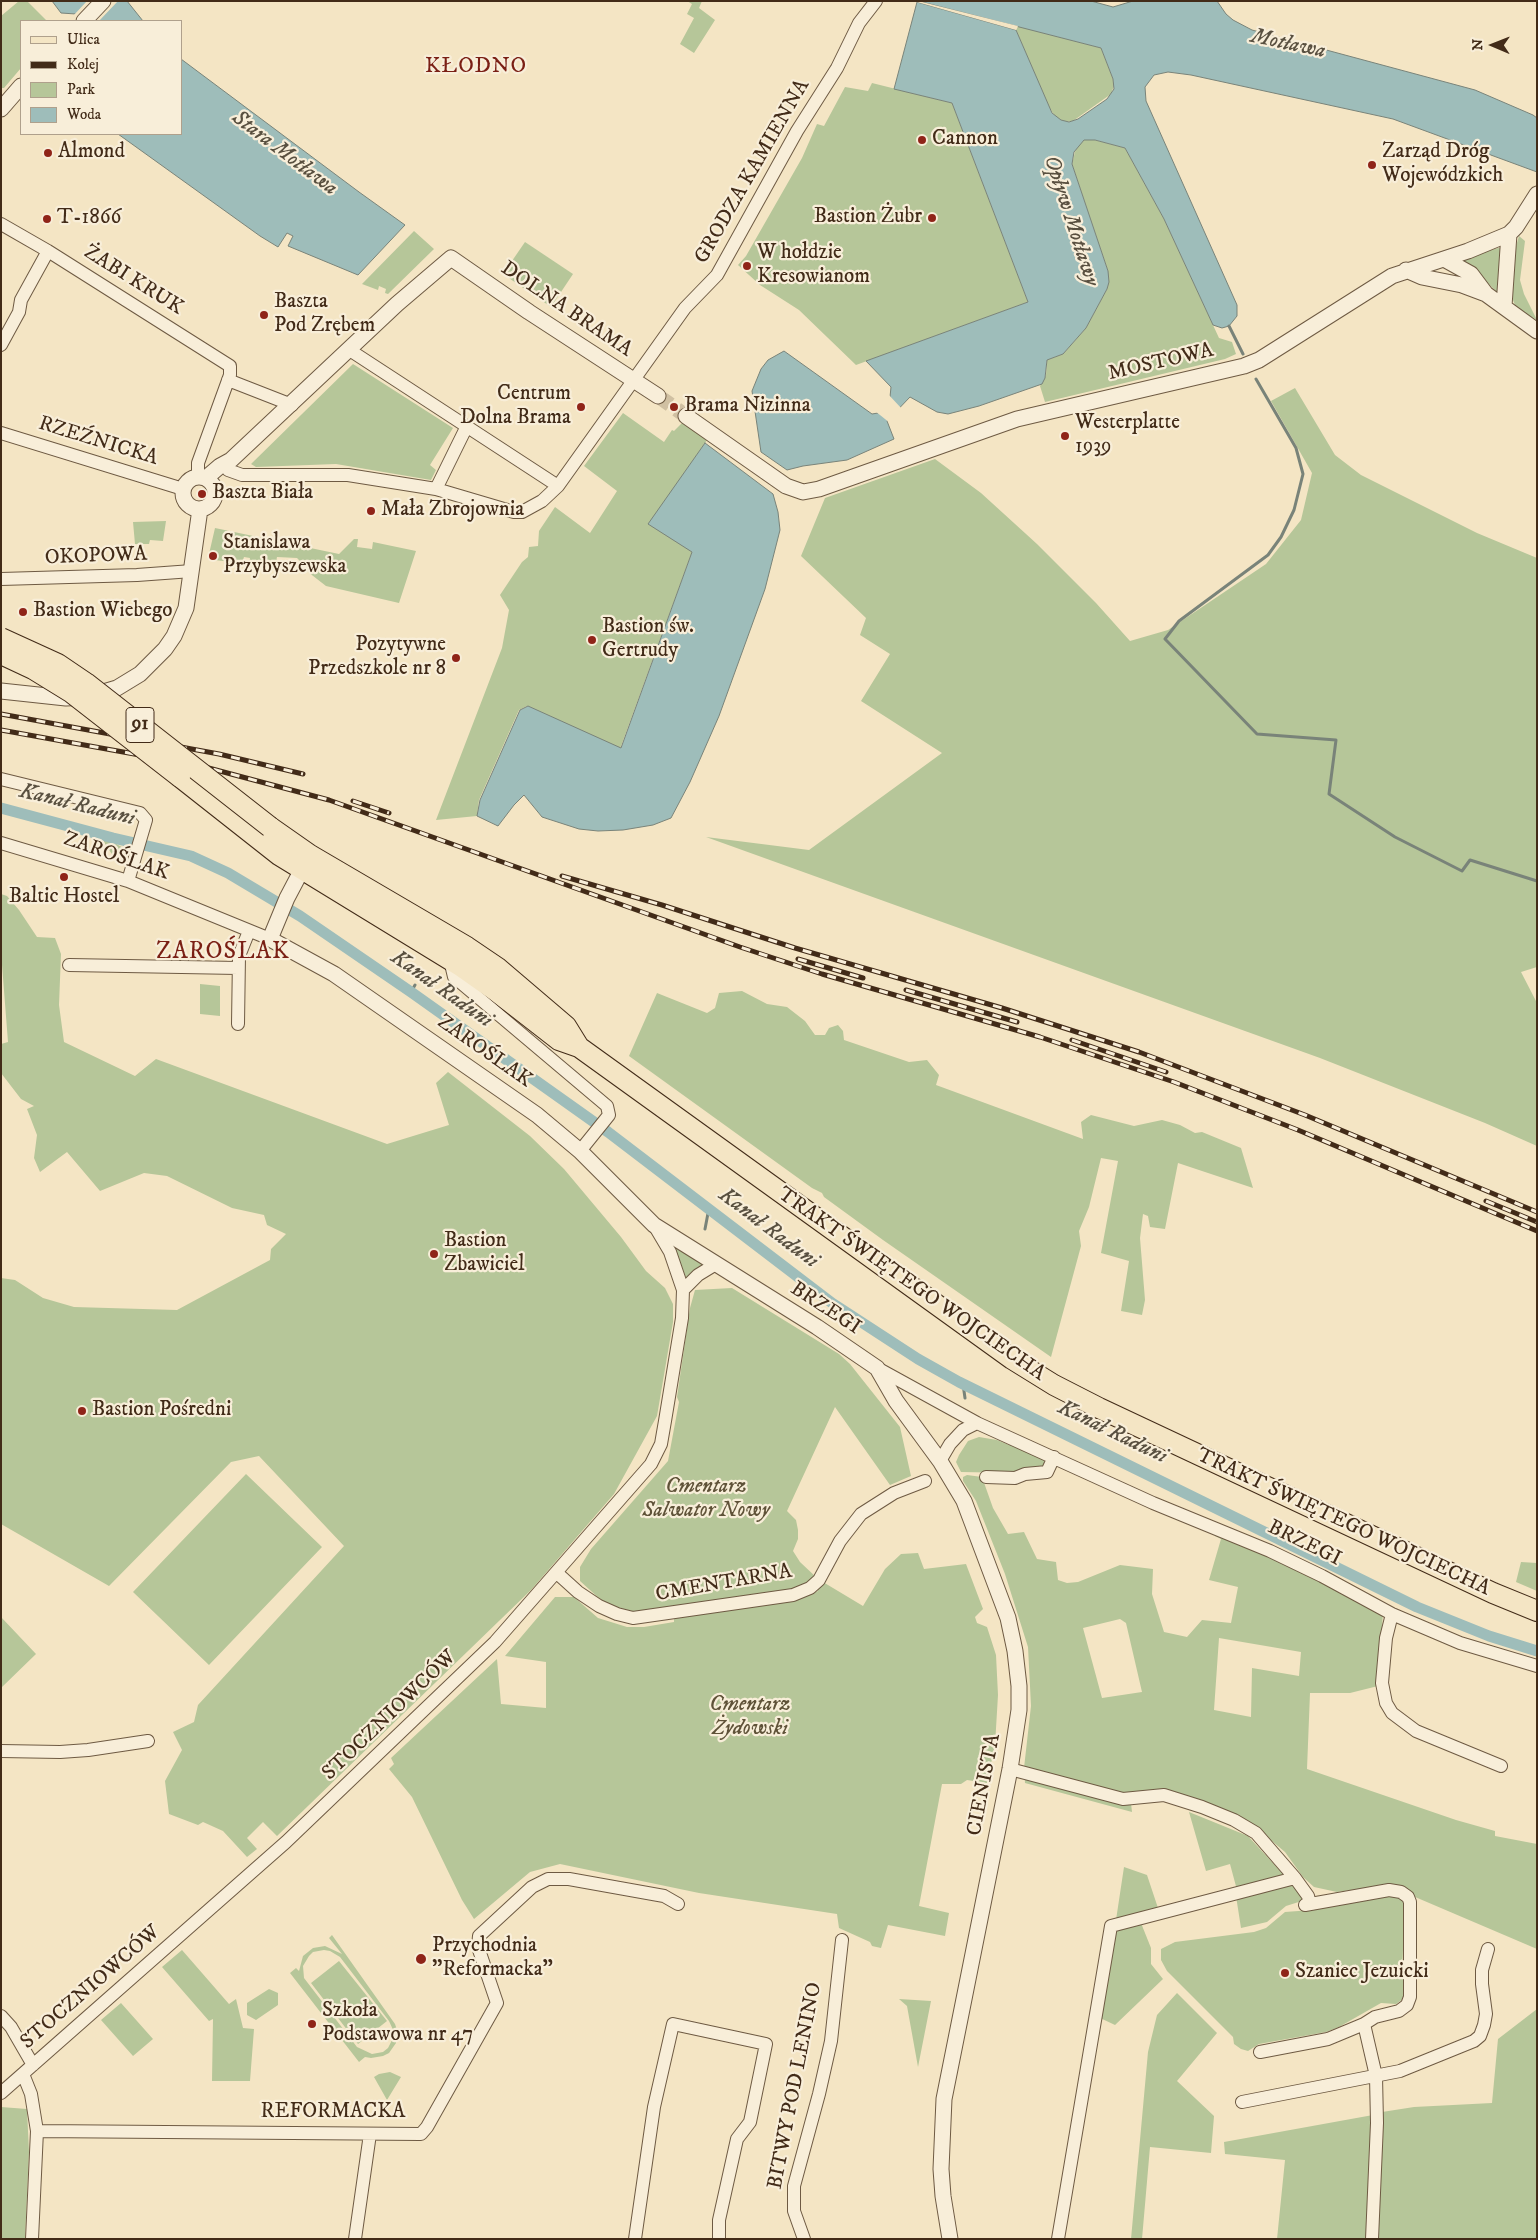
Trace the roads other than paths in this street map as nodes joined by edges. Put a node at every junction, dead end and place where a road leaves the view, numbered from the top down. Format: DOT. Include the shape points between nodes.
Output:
graph roads {
  1 [pos="103,1"];
  2 [pos="876,1"];
  3 [pos="85,20"];
  4 [pos="20,87"];
  5 [pos="1,109"];
  6 [pos="1537,194"];
  7 [pos="1,224"];
  8 [pos="1509,234"];
  9 [pos="48,251"];
  10 [pos="1444,259"];
  11 [pos="1406,270"];
  12 [pos="1486,294"];
  13 [pos="1504,306"];
  14 [pos="1537,331"];
  15 [pos="1,345"];
  16 [pos="348,349"];
  17 [pos="228,380"];
  18 [pos="634,380"];
  19 [pos="658,396"];
  20 [pos="292,404"];
  21 [pos="686,416"];
  22 [pos="467,426"];
  23 [pos="1,433"];
  24 [pos="230,465"];
  25 [pos="206,480"];
  26 [pos="558,486"];
  27 [pos="183,489"];
  28 [pos="436,489"];
  29 [pos="197,509"];
  30 [pos="192,570"];
  31 [pos="1,579"];
  32 [pos="1,638"];
  33 [pos="1,654"];
  34 [pos="1,691"];
  35 [pos="1,779"];
  36 [pos="1,843"];
  37 [pos="306,862"];
  38 [pos="128,880"];
  39 [pos="249,931"];
  40 [pos="270,939"];
  41 [pos="450,960"];
  42 [pos="69,965"];
  43 [pos="238,968"];
  44 [pos="238,1024"];
  45 [pos="579,1047"];
  46 [pos="580,1151"];
  47 [pos="654,1225"];
  48 [pos="716,1264"];
  49 [pos="683,1290"];
  50 [pos="877,1368"];
  51 [pos="977,1423"];
  52 [pos="1054,1457"];
  53 [pos="940,1461"];
  54 [pos="986,1477"];
  55 [pos="925,1482"];
  56 [pos="556,1573"];
  57 [pos="1537,1611"];
  58 [pos="1392,1614"];
  59 [pos="1537,1666"];
  60 [pos="148,1741"];
  61 [pos="1,1751"];
  62 [pos="1501,1766"];
  63 [pos="1010,1769"];
  64 [pos="1295,1878"];
  65 [pos="678,1904"];
  66 [pos="842,1940"];
  67 [pos="1488,1949"];
  68 [pos="1,2016"];
  69 [pos="1364,2024"];
  70 [pos="1260,2052"];
  71 [pos="33,2065"];
  72 [pos="23,2074"];
  73 [pos="1376,2076"];
  74 [pos="1,2093"];
  75 [pos="1242,2102"];
  76 [pos="37,2131"];
  77 [pos="370,2134"];
  78 [pos="32,2239"];
  79 [pos="355,2239"];
  80 [pos="634,2239"];
  81 [pos="720,2239"];
  82 [pos="804,2239"];
  83 [pos="950,2239"];
  84 [pos="1058,2239"];
  85 [pos="1372,2239"];
  1 -- 3 [label="street"];
  2 -- 18 [label="street, GRODZA KAMIENNA" via="859,23 837,68 797,131 724,265 679,316"];
  4 -- 5 [label="street"];
  6 -- 8 [label="street"];
  7 -- 9 [label="street, ŻABI KRUK"];
  8 -- 10 [label="street, MOSTOWA"];
  8 -- 13 [label="street"];
  9 -- 15 [label="street"];
  9 -- 17 [label="street, ŻABI KRUK" via="224,361 230,366"];
  10 -- 11 [label="street, MOSTOWA"];
  10 -- 12 [label="street" via="1471,274"];
  11 -- 12 [label="street"];
  11 -- 21 [label="street, MOSTOWA" via="1380,283 1275,352 1244,366 1052,409 820,489 803,492 786,486"];
  12 -- 13 [label="street"];
  13 -- 14 [label="street"];
  16 -- 18 [label="street, DOLNA BRAMA" via="451,258"];
  16 -- 20 [label="street"];
  16 -- 22 [label="street"];
  17 -- 20 [label="street"];
  17 -- 25 [label="street" via="198,463"];
  18 -- 19 [label="street, DOLNA BRAMA"];
  18 -- 26 [label="street, GRODZA KAMIENNA"];
  20 -- 24 [label="street"];
  22 -- 26 [label="street"];
  22 -- 28 [label="street"];
  23 -- 27 [label="street, RZEŹNICKA"];
  24 -- 25 [label="street"];
  24 -- 28 [label="street, GRODZA KAMIENNA" via="242,475 336,474"];
  25 -- 27 [label="street" via="188,480"];
  25 -- 29 [label="street" via="215,497 205,508"];
  26 -- 28 [label="street, GRODZA KAMIENNA" via="542,501 522,512"];
  27 -- 29 [label="street" via="186,503"];
  29 -- 30 [label="street" via="197,541"];
  30 -- 31 [label="street, OKOPOWA" via="154,575"];
  30 -- 34 [label="street" via="186,608 174,636 153,662 130,681 87,697"];
  32 -- 37 [label="main road, TRAKT ŚWIĘTEGO WOJCIECHA / 91, bridge" via="58,664 86,683 270,827"];
  33 -- 37 [label="main road, TRAKT ŚWIĘTEGO WOJCIECHA / 91, bridge" via="72,692 235,820"];
  35 -- 38 [label="street" via="140,814 146,820"];
  36 -- 38 [label="street, ZAROŚLAK"];
  37 -- 40 [label="street"];
  37 -- 41 [label="main road, TRAKT ŚWIĘTEGO WOJCIECHA / 91"];
  37 -- 45 [label="main road, TRAKT ŚWIĘTEGO WOJCIECHA" via="466,947 498,968 566,1026"];
  38 -- 39 [label="street, ZAROŚLAK"];
  39 -- 40 [label="street, ZAROŚLAK"];
  39 -- 43 [label="street"];
  40 -- 46 [label="street, ZAROŚLAK" via="334,974 536,1116"];
  41 -- 45 [label="main road, TRAKT ŚWIĘTEGO WOJCIECHA / 91" via="559,1040"];
  41 -- 46 [label="street" via="454,977 607,1106 609,1115"];
  42 -- 43 [label="street"];
  43 -- 44 [label="street"];
  45 -- 57 [label="main road, TRAKT ŚWIĘTEGO WOJCIECHA / 91" via="974,1333 1054,1385 1445,1571"];
  46 -- 47 [label="street, ZAROŚLAK"];
  47 -- 48 [label="street, BRZEGI"];
  47 -- 49 [label="street, STOCZNIOWCÓW" via="670,1252"];
  48 -- 49 [label="street"];
  48 -- 50 [label="street, BRZEGI"];
  49 -- 56 [label="street, STOCZNIOWCÓW" via="682,1318 657,1453 645,1472"];
  50 -- 51 [label="street, BRZEGI"];
  50 -- 53 [label="street, CIENISTA" via="896,1401"];
  51 -- 52 [label="street, BRZEGI"];
  51 -- 53 [label="street" via="963,1430"];
  52 -- 54 [label="street" via="1047,1472 1015,1478"];
  52 -- 58 [label="street, BRZEGI" via="1153,1503 1270,1551"];
  53 -- 63 [label="street, CIENISTA" via="973,1520 1012,1634 1019,1694 1017,1734"];
  55 -- 56 [label="street, CMENTARNA" via="894,1493 861,1514 840,1541 819,1580 793,1595 633,1618 600,1606"];
  56 -- 71 [label="street, STOCZNIOWCÓW" via="495,1642 286,1842"];
  58 -- 59 [label="street, BRZEGI" via="1460,1643"];
  58 -- 62 [label="street" via="1382,1683 1392,1713 1416,1730"];
  60 -- 61 [label="street" via="79,1751"];
  63 -- 64 [label="street" via="1123,1799 1164,1795 1202,1807 1256,1833"];
  63 -- 83 [label="street, CIENISTA" via="944,2098 943,2196"];
  64 -- 69 [label="street" via="1308,1896 1308,1904 1389,1890 1408,1897 1410,1997 1407,2005 1399,2011 1375,2017"];
  64 -- 84 [label="street" via="1111,1926"];
  65 -- 77 [label="street, REFORMACKA" via="664,1896 569,1879 548,1879 532,1887 479,1936 478,1947 497,2003 427,2127 421,2134"];
  66 -- 82 [label="street, BITWY POD LENINO" via="830,2041 792,2199"];
  67 -- 73 [label="street" via="1482,1977 1486,2014 1480,2036 1462,2047 1408,2068"];
  68 -- 71 [label="street"];
  69 -- 70 [label="street" via="1328,2039"];
  69 -- 73 [label="street"];
  71 -- 72 [label="street, STOCZNIOWCÓW"];
  72 -- 74 [label="street, STOCZNIOWCÓW"];
  72 -- 76 [label="street" via="31,2094"];
  73 -- 75 [label="street"];
  73 -- 85 [label="street"];
  76 -- 77 [label="street, REFORMACKA"];
  76 -- 78 [label="street"];
  77 -- 79 [label="street"];
  80 -- 81 [label="street" via="654,2107 673,2024 766,2044 750,2122 737,2139 719,2220"];
}
